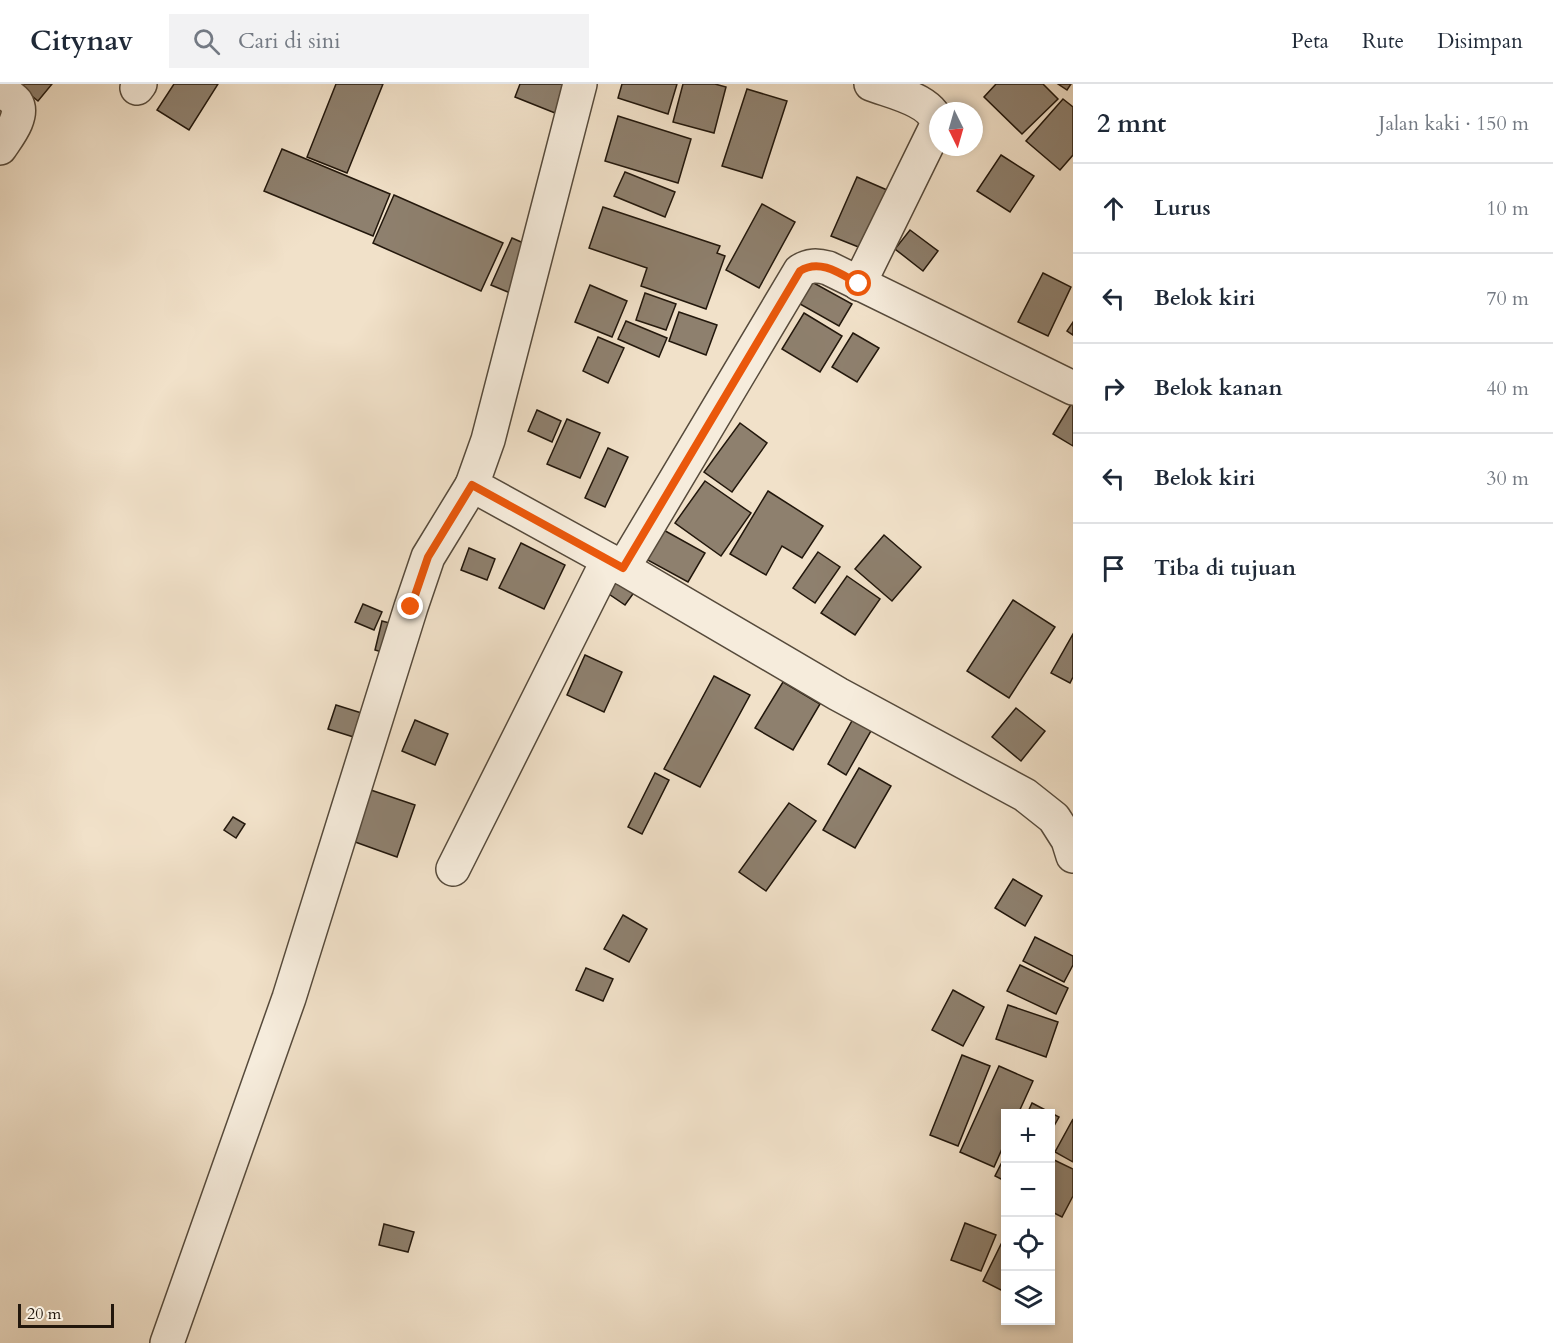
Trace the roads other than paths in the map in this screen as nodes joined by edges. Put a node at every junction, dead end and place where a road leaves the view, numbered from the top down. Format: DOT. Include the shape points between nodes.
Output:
graph roads {
  1 [pos="580,84"];
  2 [pos="871,84"];
  3 [pos="0,90"];
  4 [pos="0,148"];
  5 [pos="859,284"];
  6 [pos="1073,388"];
  7 [pos="472,485"];
  8 [pos="616,564"];
  9 [pos="1073,856"];
  10 [pos="453,869"];
  11 [pos="167,1343"];
  1 -- 7 [label="street" via="488,440"];
  2 -- 5 [label="street" via="927,105 937,124"];
  3 -- 4 [label="street" via="16,102 18,110"];
  5 -- 6 [label="street"];
  5 -- 8 [label="street" via="820,266 800,271"];
  7 -- 8 [label="street"];
  7 -- 11 [label="street" via="428,557 289,999"];
  8 -- 9 [label="street" via="838,694 1024,795 1054,818"];
  8 -- 10 [label="street"];
}
